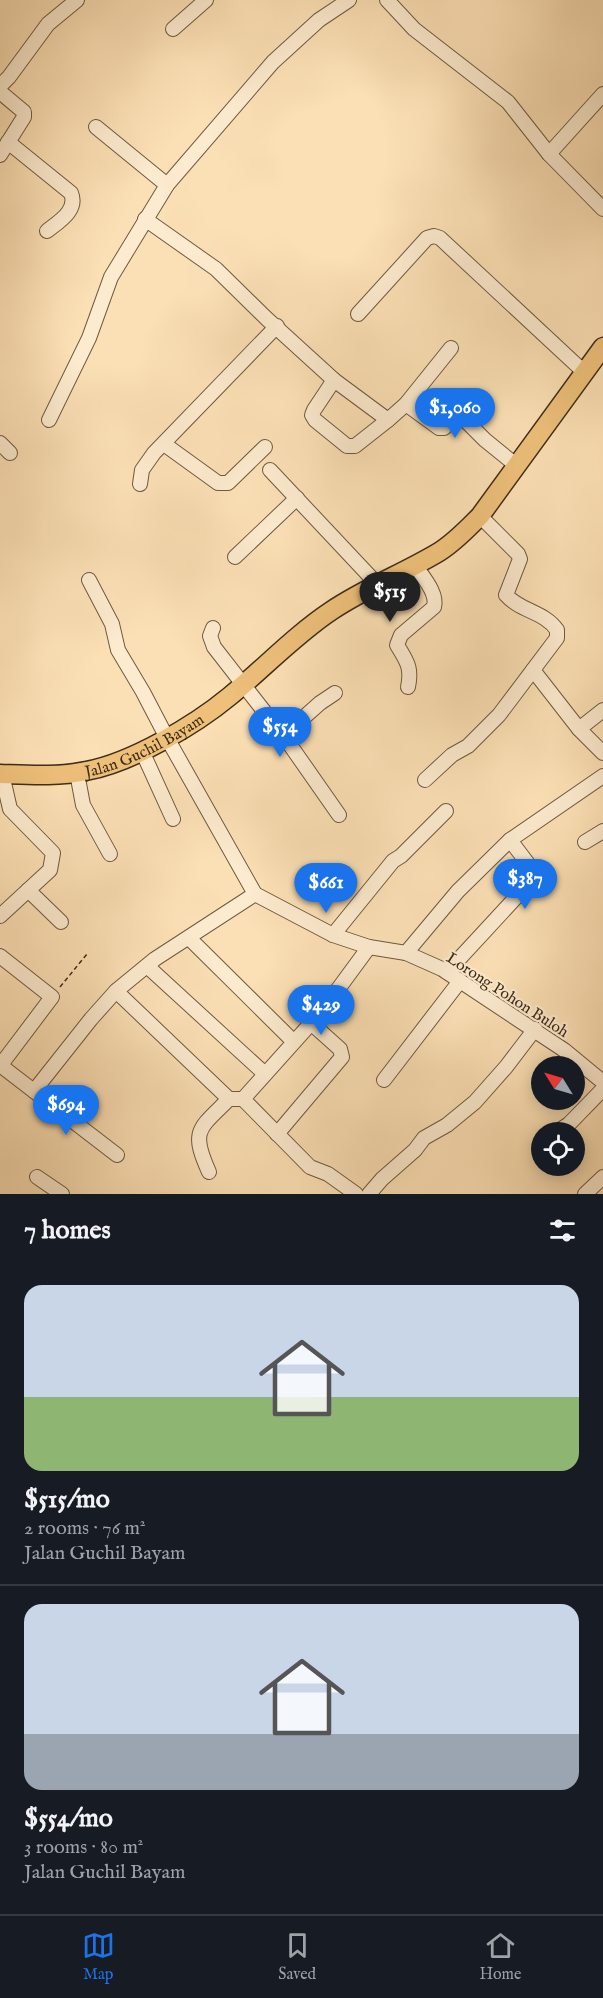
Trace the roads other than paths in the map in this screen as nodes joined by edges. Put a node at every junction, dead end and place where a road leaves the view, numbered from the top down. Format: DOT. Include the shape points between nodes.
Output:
graph roads {
  1 [pos="77,0"];
  2 [pos="206,0"];
  3 [pos="349,0"];
  4 [pos="387,0"];
  5 [pos="173,29"];
  6 [pos="0,86"];
  7 [pos="0,92"];
  8 [pos="603,93"];
  9 [pos="96,127"];
  10 [pos="8,142"];
  11 [pos="549,154"];
  12 [pos="0,155"];
  13 [pos="167,185"];
  14 [pos="603,209"];
  15 [pos="145,219"];
  16 [pos="48,231"];
  17 [pos="358,314"];
  18 [pos="277,326"];
  19 [pos="603,347"];
  20 [pos="451,348"];
  21 [pos="584,372"];
  22 [pos="334,380"];
  23 [pos="406,404"];
  24 [pos="49,420"];
  25 [pos="388,420"];
  26 [pos="164,444"];
  27 [pos="265,447"];
  28 [pos="517,466"];
  29 [pos="270,470"];
  30 [pos="140,484"];
  31 [pos="297,498"];
  32 [pos="480,516"];
  33 [pos="236,557"];
  34 [pos="415,565"];
  35 [pos="89,580"];
  36 [pos="378,585"];
  37 [pos="213,628"];
  38 [pos="533,670"];
  39 [pos="243,685"];
  40 [pos="408,687"];
  41 [pos="335,693"];
  42 [pos="603,710"];
  43 [pos="579,729"];
  44 [pos="283,736"];
  45 [pos="167,738"];
  46 [pos="142,751"];
  47 [pos="603,753"];
  48 [pos="77,773"];
  49 [pos="1,774"];
  50 [pos="603,776"];
  51 [pos="425,780"];
  52 [pos="446,811"];
  53 [pos="5,812"];
  54 [pos="339,815"];
  55 [pos="173,819"];
  56 [pos="603,831"];
  57 [pos="510,840"];
  58 [pos="585,842"];
  59 [pos="110,854"];
  60 [pos="28,890"];
  61 [pos="255,894"];
  62 [pos="0,916"];
  63 [pos="61,922"];
  64 [pos="333,935"];
  65 [pos="189,938"];
  66 [pos="369,947"];
  67 [pos="406,953"];
  68 [pos="0,956"];
  69 [pos="147,966"];
  70 [pos="447,972"];
  71 [pos="460,981"];
  72 [pos="116,991"];
  73 [pos="311,1023"];
  74 [pos="535,1029"];
  75 [pos="293,1041"];
  76 [pos="0,1065"];
  77 [pos="266,1074"];
  78 [pos="384,1080"];
  79 [pos="603,1082"];
  80 [pos="603,1089"];
  81 [pos="34,1091"];
  82 [pos="236,1099"];
  83 [pos="571,1122"];
  84 [pos="277,1134"];
  85 [pos="117,1155"];
  86 [pos="209,1172"];
  87 [pos="37,1177"];
  88 [pos="603,1177"];
  89 [pos="62,1194"];
  90 [pos="356,1194"];
  91 [pos="369,1194"];
  92 [pos="585,1194"];
  1 -- 6 [label="street" via="48,24"];
  2 -- 5 [label="street"];
  3 -- 13 [label="street" via="319,20 273,62"];
  4 -- 11 [label="street" via="414,29 508,102"];
  7 -- 10 [label="street" via="24,112"];
  8 -- 11 [label="street"];
  9 -- 13 [label="street"];
  10 -- 12 [label="street"];
  10 -- 16 [label="street" via="71,193 72,207"];
  11 -- 14 [label="street"];
  13 -- 15 [label="street"];
  15 -- 18 [label="street" via="216,269"];
  15 -- 24 [label="street" via="111,277 89,338"];
  17 -- 21 [label="street" via="427,238 434,236 441,238"];
  18 -- 22 [label="street"];
  18 -- 26 [label="street"];
  19 -- 21 [label="main road, Jalan Guchil Bayam"];
  20 -- 23 [label="street"];
  21 -- 28 [label="main road, Jalan Guchil Bayam"];
  22 -- 25 [label="street"];
  22 -- 25 [label="street" via="312,415 347,446 355,446"];
  23 -- 25 [label="street"];
  23 -- 28 [label="street" via="439,428 461,416"];
  26 -- 27 [label="street" via="222,484 228,483"];
  26 -- 30 [label="street" via="142,470"];
  28 -- 32 [label="main road, Jalan Guchil Bayam"];
  29 -- 31 [label="street"];
  31 -- 33 [label="street"];
  31 -- 36 [label="street"];
  32 -- 34 [label="main road, Jalan Guchil Bayam" via="460,536"];
  32 -- 38 [label="street" via="520,560 506,595 548,620 557,630 556,638"];
  34 -- 36 [label="main road, Jalan Guchil Bayam"];
  34 -- 40 [label="street" via="435,602 398,640 409,666"];
  35 -- 45 [label="street" via="112,624 118,650"];
  36 -- 39 [label="main road, Jalan Guchil Bayam" via="332,610"];
  37 -- 39 [label="street" via="210,636 214,647"];
  38 -- 43 [label="street"];
  38 -- 51 [label="street" via="499,715"];
  39 -- 44 [label="street"];
  39 -- 45 [label="main road, Jalan Guchil Bayam"];
  41 -- 44 [label="street"];
  42 -- 43 [label="street"];
  43 -- 47 [label="street"];
  44 -- 54 [label="street"];
  45 -- 46 [label="main road, Jalan Guchil Bayam"];
  45 -- 61 [label="street"];
  46 -- 48 [label="main road, Jalan Guchil Bayam"];
  46 -- 55 [label="street"];
  48 -- 49 [label="main road, Jalan Guchil Bayam"];
  48 -- 59 [label="street" via="83,805"];
  49 -- 53 [label="street"];
  50 -- 57 [label="street"];
  52 -- 64 [label="street" via="393,861"];
  53 -- 60 [label="street" via="53,853 50,870"];
  56 -- 58 [label="street"];
  57 -- 67 [label="street" via="458,891"];
  57 -- 70 [label="street" via="535,873 532,880"];
  60 -- 62 [label="street"];
  60 -- 63 [label="street"];
  61 -- 64 [label="street, Lorong Pohon Buloh"];
  61 -- 65 [label="street"];
  64 -- 66 [label="street, Lorong Pohon Buloh"];
  65 -- 69 [label="street"];
  65 -- 75 [label="street"];
  66 -- 67 [label="street, Lorong Pohon Buloh"];
  66 -- 73 [label="street"];
  67 -- 70 [label="street, Lorong Pohon Buloh"];
  68 -- 76 [label="street" via="52,997"];
  69 -- 72 [label="street"];
  69 -- 77 [label="street"];
  70 -- 71 [label="street, Lorong Pohon Buloh"];
  71 -- 74 [label="street, Lorong Pohon Buloh"];
  71 -- 78 [label="street"];
  72 -- 81 [label="street"];
  72 -- 82 [label="street"];
  73 -- 75 [label="street"];
  73 -- 84 [label="street" via="340,1049 342,1057"];
  74 -- 79 [label="street, Lorong Pohon Buloh"];
  74 -- 91 [label="street" via="475,1102 424,1138"];
  75 -- 77 [label="street"];
  76 -- 81 [label="street"];
  77 -- 82 [label="street"];
  80 -- 83 [label="street"];
  81 -- 85 [label="street"];
  82 -- 84 [label="street"];
  82 -- 86 [label="street" via="201,1127 198,1147"];
  84 -- 90 [label="street" via="310,1167 328,1174"];
  87 -- 89 [label="street"];
  88 -- 92 [label="street"];
}
